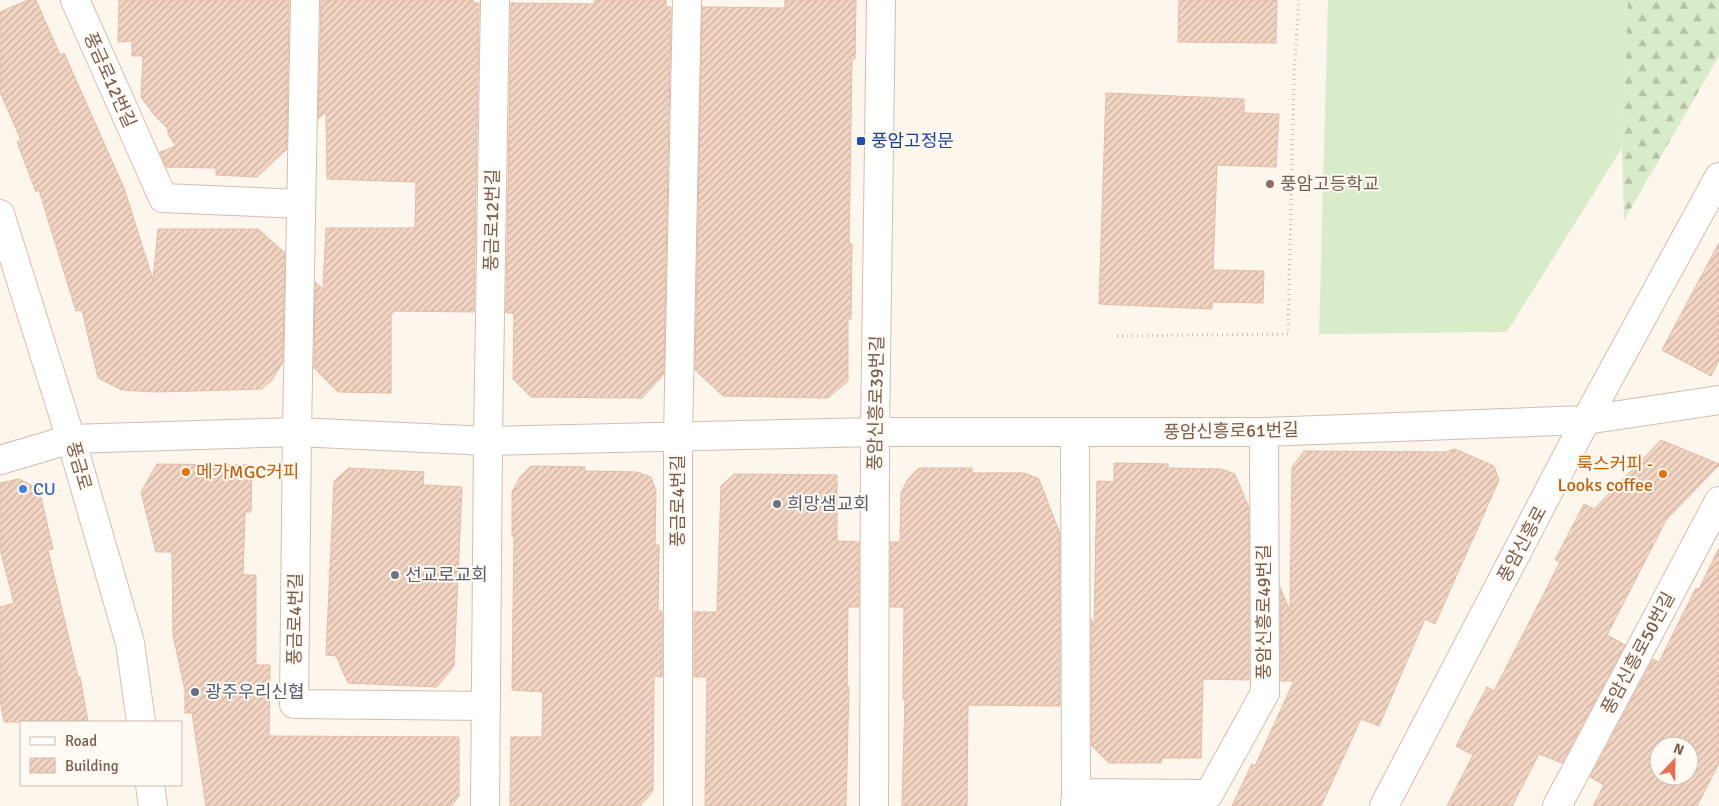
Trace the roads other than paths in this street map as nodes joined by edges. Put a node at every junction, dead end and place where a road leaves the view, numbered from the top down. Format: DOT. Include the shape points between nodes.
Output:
graph roads {
  1 [pos="75,0"];
  2 [pos="305,0"];
  3 [pos="495,0"];
  4 [pos="687,0"];
  5 [pos="881,0"];
  6 [pos="1719,177"];
  7 [pos="300,204"];
  8 [pos="0,214"];
  9 [pos="1719,400"];
  10 [pos="1586,420"];
  11 [pos="296,432"];
  12 [pos="875,432"];
  13 [pos="1264,432"];
  14 [pos="1075,433"];
  15 [pos="678,436"];
  16 [pos="71,439"];
  17 [pos="488,441"];
  18 [pos="0,460"];
  19 [pos="1719,501"];
  20 [pos="486,706"];
  21 [pos="141,721"];
  22 [pos="150,786"];
  23 [pos="1075,799"];
  24 [pos="153,806"];
  25 [pos="485,806"];
  26 [pos="678,806"];
  27 [pos="874,806"];
  28 [pos="1384,806"];
  29 [pos="1557,806"];
  1 -- 7 [label="street, 풍금로12번길" via="163,198"];
  2 -- 7 [label="street"];
  3 -- 17 [label="street, 풍금로12번길"];
  4 -- 15 [label="street"];
  5 -- 12 [label="street, 풍암신흥로39번길"];
  6 -- 10 [label="street, 풍암신흥로"];
  7 -- 11 [label="street"];
  8 -- 16 [label="street, 풍금로"];
  9 -- 10 [label="street, 풍암신흥로61번길"];
  10 -- 13 [label="street, 풍암신흥로61번길"];
  10 -- 28 [label="street, 풍암신흥로"];
  11 -- 16 [label="street"];
  11 -- 17 [label="street"];
  11 -- 20 [label="street, 풍금로4번길" via="294,704"];
  12 -- 14 [label="street, 풍암신흥로61번길"];
  12 -- 15 [label="street"];
  12 -- 27 [label="street, 풍암신흥로39번길"];
  13 -- 14 [label="street, 풍암신흥로61번길"];
  13 -- 23 [label="street, 풍암신흥로49번길" via="1265,692 1209,794"];
  14 -- 23 [label="street, 풍암신흥로49번길"];
  15 -- 17 [label="street"];
  15 -- 26 [label="street, 풍금로4번길"];
  16 -- 18 [label="street"];
  16 -- 21 [label="street, 풍금로" via="130,643"];
  17 -- 20 [label="street"];
  19 -- 29 [label="street, 풍암신흥로50번길"];
  20 -- 25 [label="street"];
  22 -- 24 [label="street"];
}
